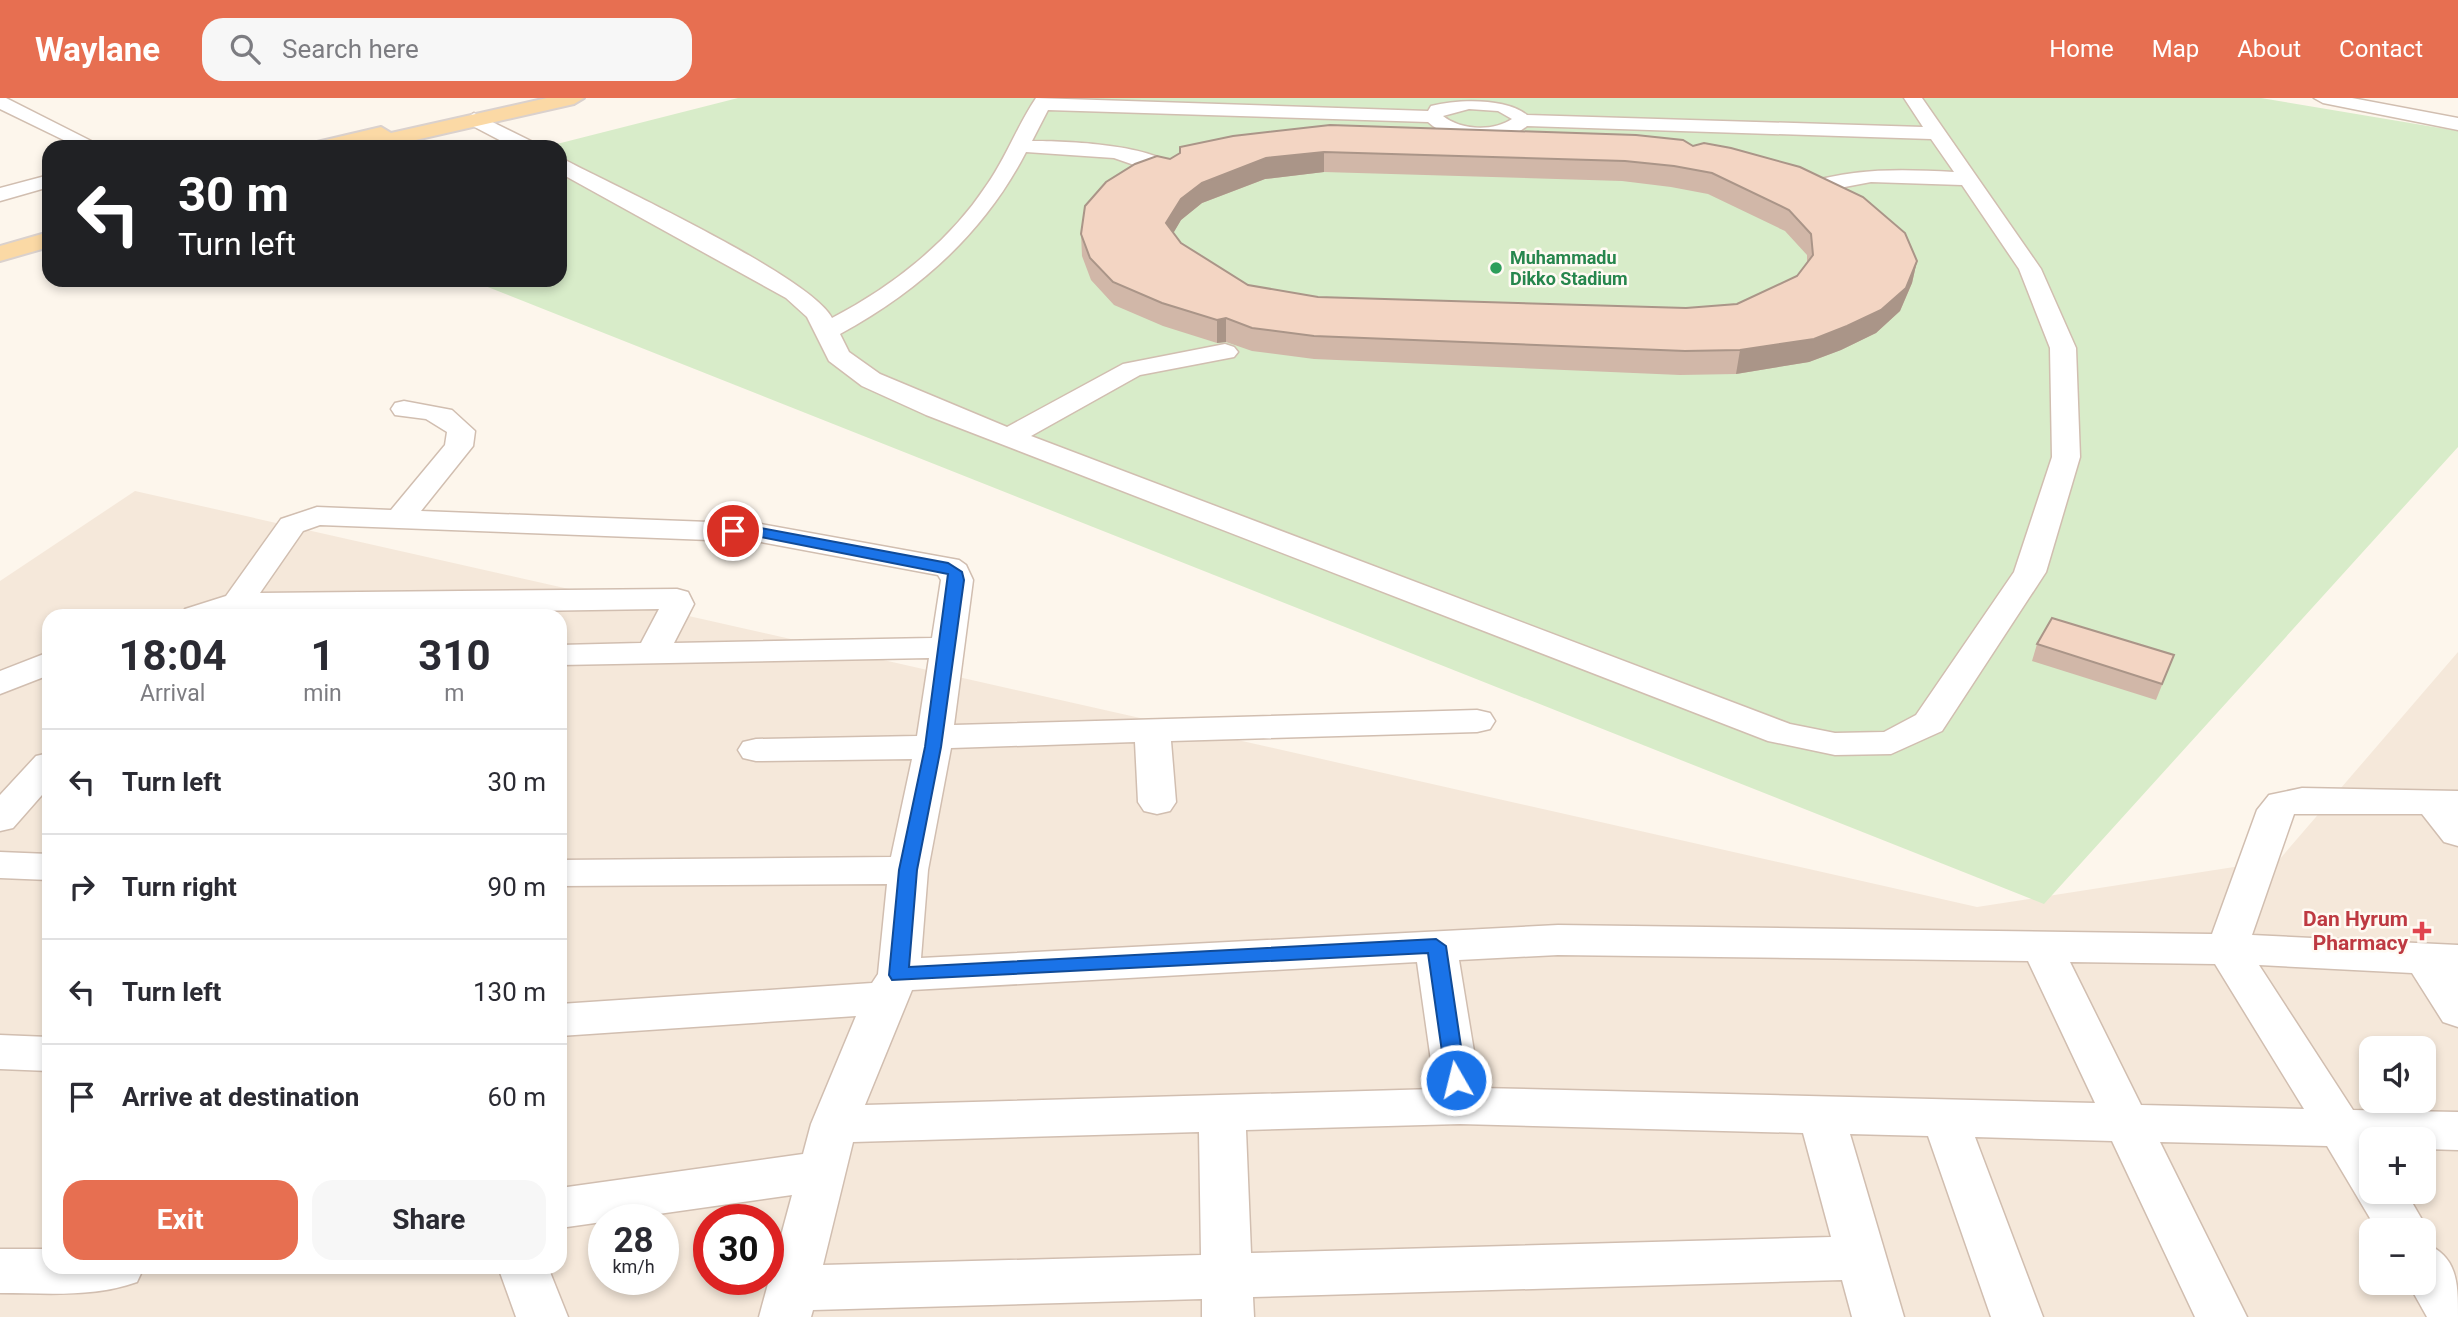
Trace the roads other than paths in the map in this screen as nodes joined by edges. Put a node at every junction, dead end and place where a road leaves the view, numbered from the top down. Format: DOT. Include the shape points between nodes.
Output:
graph roads {
  1 [pos="540,98"];
  2 [pos="574,98"];
  3 [pos="1913,98"];
  4 [pos="2321,98"];
  5 [pos="2427,99"];
  6 [pos="1043,101"];
  7 [pos="1461,101"];
  8 [pos="0,102"];
  9 [pos="1492,102"];
  10 [pos="1433,117"];
  11 [pos="474,119"];
  12 [pos="1522,120"];
  13 [pos="2458,124"];
  14 [pos="1719,126"];
  15 [pos="1937,133"];
  16 [pos="79,140"];
  17 [pos="356,140"];
  18 [pos="386,140"];
  19 [pos="514,140"];
  20 [pos="1705,142"];
  21 [pos="1018,146"];
  22 [pos="567,169"];
  23 [pos="1169,171"];
  24 [pos="1969,179"];
  25 [pos="42,183"];
  26 [pos="1813,187"];
  27 [pos="0,195"];
  28 [pos="42,230"];
  29 [pos="42,241"];
  30 [pos="0,243"];
  31 [pos="0,254"];
  32 [pos="827,331"];
  33 [pos="1224,352"];
  34 [pos="404,409"];
  35 [pos="1009,437"];
  36 [pos="401,517"];
  37 [pos="238,609"];
  38 [pos="277,609"];
  39 [pos="947,648"];
  40 [pos="653,652"];
  41 [pos="567,655"];
  42 [pos="42,665"];
  43 [pos="0,684"];
  44 [pos="1477,722"];
  45 [pos="1152,731"];
  46 [pos="934,742"];
  47 [pos="756,750"];
  48 [pos="42,772"];
  49 [pos="1157,803"];
  50 [pos="2445,803"];
  51 [pos="0,819"];
  52 [pos="2458,833"];
  53 [pos="0,865"];
  54 [pos="42,867"];
  55 [pos="908,870"];
  56 [pos="567,873"];
  57 [pos="1436,946"];
  58 [pos="2042,947"];
  59 [pos="2227,949"];
  60 [pos="2442,960"];
  61 [pos="892,986"];
  62 [pos="2458,1011"];
  63 [pos="567,1019"];
  64 [pos="0,1052"];
  65 [pos="42,1054"];
  66 [pos="1460,1106"];
  67 [pos="1222,1114"];
  68 [pos="1822,1116"];
  69 [pos="1945,1118"];
  70 [pos="2126,1122"];
  71 [pos="834,1124"];
  72 [pos="2343,1129"];
  73 [pos="2458,1131"];
  74 [pos="2359,1156"];
  75 [pos="823,1171"];
  76 [pos="567,1207"];
  77 [pos="1861,1258"];
  78 [pos="0,1271"];
  79 [pos="42,1271"];
  80 [pos="526,1274"];
  81 [pos="2436,1285"];
  82 [pos="1228,1296"];
  83 [pos="789,1302"];
  84 [pos="542,1317"];
  85 [pos="1878,1317"];
  86 [pos="2017,1317"];
  87 [pos="2221,1317"];
  88 [pos="2455,1317"];
  1 -- 17 [label="main road"];
  2 -- 11 [label="main road"];
  3 -- 15 [label="street"];
  4 -- 5 [label="street"];
  4 -- 13 [label="street"];
  6 -- 10 [label="street"];
  6 -- 21 [label="street"];
  7 -- 9 [label="street"];
  7 -- 10 [label="street"];
  8 -- 16 [label="street"];
  9 -- 12 [label="street"];
  10 -- 12 [label="street" via="1447,127 1477,132 1509,130"];
  11 -- 18 [label="main road"];
  11 -- 19 [label="street"];
  12 -- 14 [label="street"];
  14 -- 15 [label="street"];
  14 -- 20 [label="street"];
  15 -- 24 [label="street"];
  21 -- 23 [label="street" via="1107,150 1143,157"];
  21 -- 32 [label="street" via="988,200 957,234 863,313"];
  22 -- 32 [label="street" via="757,270 818,314"];
  24 -- 26 [label="street" via="1865,176"];
  24 -- 35 [label="street" via="2031,268 2063,348 2066,457 2030,572 1929,723 1891,743 1835,744 1782,733"];
  25 -- 27 [label="street"];
  28 -- 30 [label="main road"];
  29 -- 31 [label="main road"];
  32 -- 35 [label="street" via="838,356 871,380"];
  33 -- 35 [label="street" via="1132,369"];
  34 -- 36 [label="street" via="431,411 449,418 461,431 459,446"];
  36 -- 37 [label="street" via="304,518 292,525"];
  36 -- 39 [label="street" via="761,533 948,567 957,580"];
  38 -- 40 [label="street" via="677,599"];
  39 -- 40 [label="street"];
  39 -- 46 [label="street"];
  40 -- 41 [label="street"];
  42 -- 43 [label="street"];
  44 -- 45 [label="street"];
  45 -- 46 [label="street"];
  45 -- 49 [label="street"];
  46 -- 47 [label="street"];
  46 -- 55 [label="street"];
  48 -- 51 [label="street"];
  50 -- 52 [label="street"];
  50 -- 59 [label="street" via="2302,800 2283,804 2276,810"];
  53 -- 54 [label="street"];
  55 -- 56 [label="street"];
  55 -- 61 [label="street"];
  57 -- 58 [label="street" via="1558,940"];
  57 -- 61 [label="street"];
  57 -- 66 [label="street"];
  58 -- 59 [label="street"];
  58 -- 70 [label="street"];
  59 -- 60 [label="street"];
  59 -- 72 [label="street"];
  60 -- 62 [label="street"];
  61 -- 63 [label="street"];
  61 -- 71 [label="street"];
  64 -- 65 [label="street"];
  66 -- 67 [label="street"];
  66 -- 68 [label="street"];
  67 -- 71 [label="street"];
  67 -- 82 [label="street"];
  68 -- 69 [label="street"];
  68 -- 77 [label="street"];
  69 -- 70 [label="street"];
  69 -- 86 [label="street"];
  70 -- 72 [label="street"];
  70 -- 87 [label="street"];
  71 -- 75 [label="street"];
  72 -- 73 [label="street"];
  72 -- 74 [label="street"];
  75 -- 76 [label="street"];
  75 -- 83 [label="street"];
  77 -- 82 [label="street"];
  77 -- 85 [label="street"];
  78 -- 79 [label="street"];
  80 -- 84 [label="street"];
  81 -- 88 [label="street"];
  82 -- 83 [label="street"];
}
